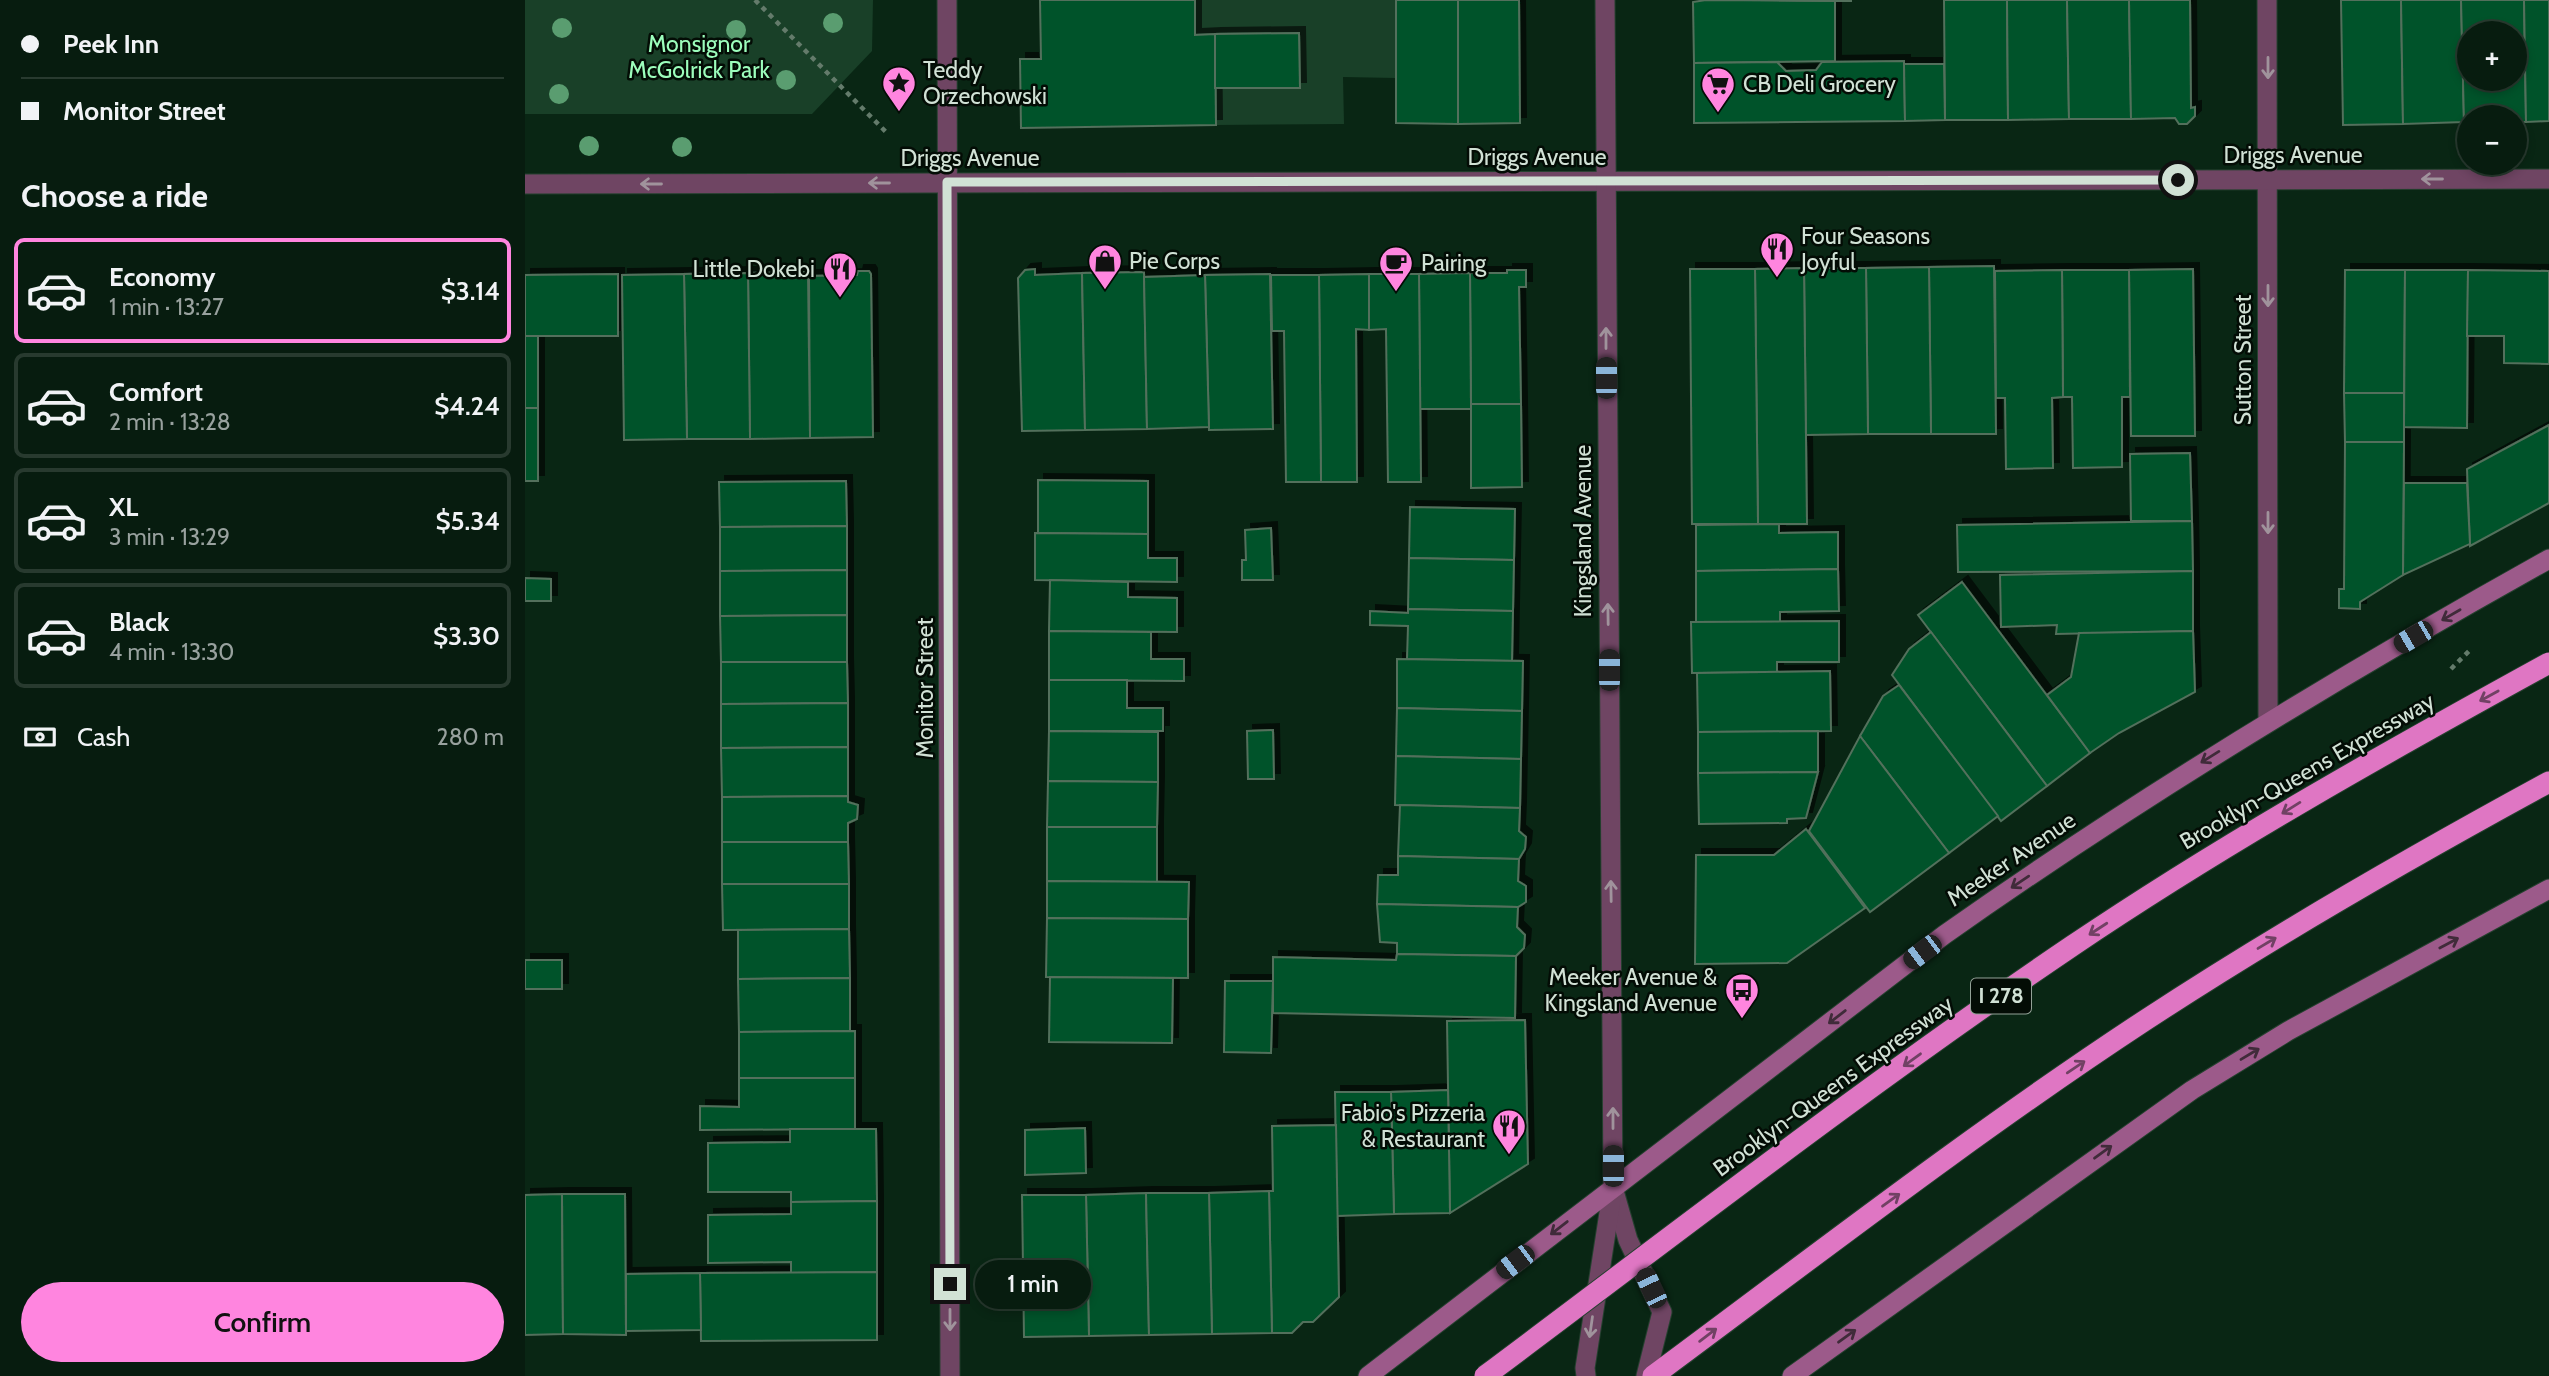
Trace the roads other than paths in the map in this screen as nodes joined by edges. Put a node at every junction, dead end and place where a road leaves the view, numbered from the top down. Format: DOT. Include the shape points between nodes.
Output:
graph roads {
  1 [pos="947,0"];
  2 [pos="1605,0"];
  3 [pos="2267,0"];
  4 [pos="2269,179"];
  5 [pos="2549,179"];
  6 [pos="1604,181"];
  7 [pos="947,182"];
  8 [pos="525,184"];
  9 [pos="2549,559"];
  10 [pos="2549,663"];
  11 [pos="2268,721"];
  12 [pos="2549,782"];
  13 [pos="2549,889"];
  14 [pos="1613,1187"];
  15 [pos="950,1376"];
  16 [pos="1368,1376"];
  17 [pos="1485,1376"];
  18 [pos="1586,1376"];
  19 [pos="1646,1376"];
  20 [pos="1653,1376"];
  21 [pos="1792,1376"];
  1 -- 7 [label="street, Monitor Street"];
  2 -- 6 [label="street, Kingsland Avenue"];
  3 -- 4 [label="street, Sutton Street, one-way"];
  5 -- 4 [label="street, Driggs Avenue, one-way"];
  4 -- 6 [label="street, Driggs Avenue"];
  4 -- 11 [label="street, Sutton Street, one-way"];
  6 -- 7 [label="street, Driggs Avenue"];
  14 -- 6 [label="street, Kingsland Avenue, one-way"];
  7 -- 8 [label="street, Driggs Avenue, one-way"];
  7 -- 15 [label="street, Monitor Street, one-way"];
  9 -- 11 [label="main road, Meeker Avenue, one-way"];
  10 -- 17 [label="highway, Brooklyn-Queens Expressway / I 278, one-way, bridge" via="2336,781 2072,946 1832,1117"];
  11 -- 14 [label="main road, Meeker Avenue, one-way" via="1944,935"];
  20 -- 12 [label="highway, one-way" via="1982,1133 2142,1022 2309,918"];
  21 -- 13 [label="main road, one-way" via="2192,1090 2333,1006"];
  14 -- 16 [label="main road, Meeker Avenue, one-way"];
  14 -- 18 [label="street, Kingsland Avenue, one-way"];
  14 -- 19 [label="street, Kingsland Avenue" via="1628,1240 1662,1312"];
}
